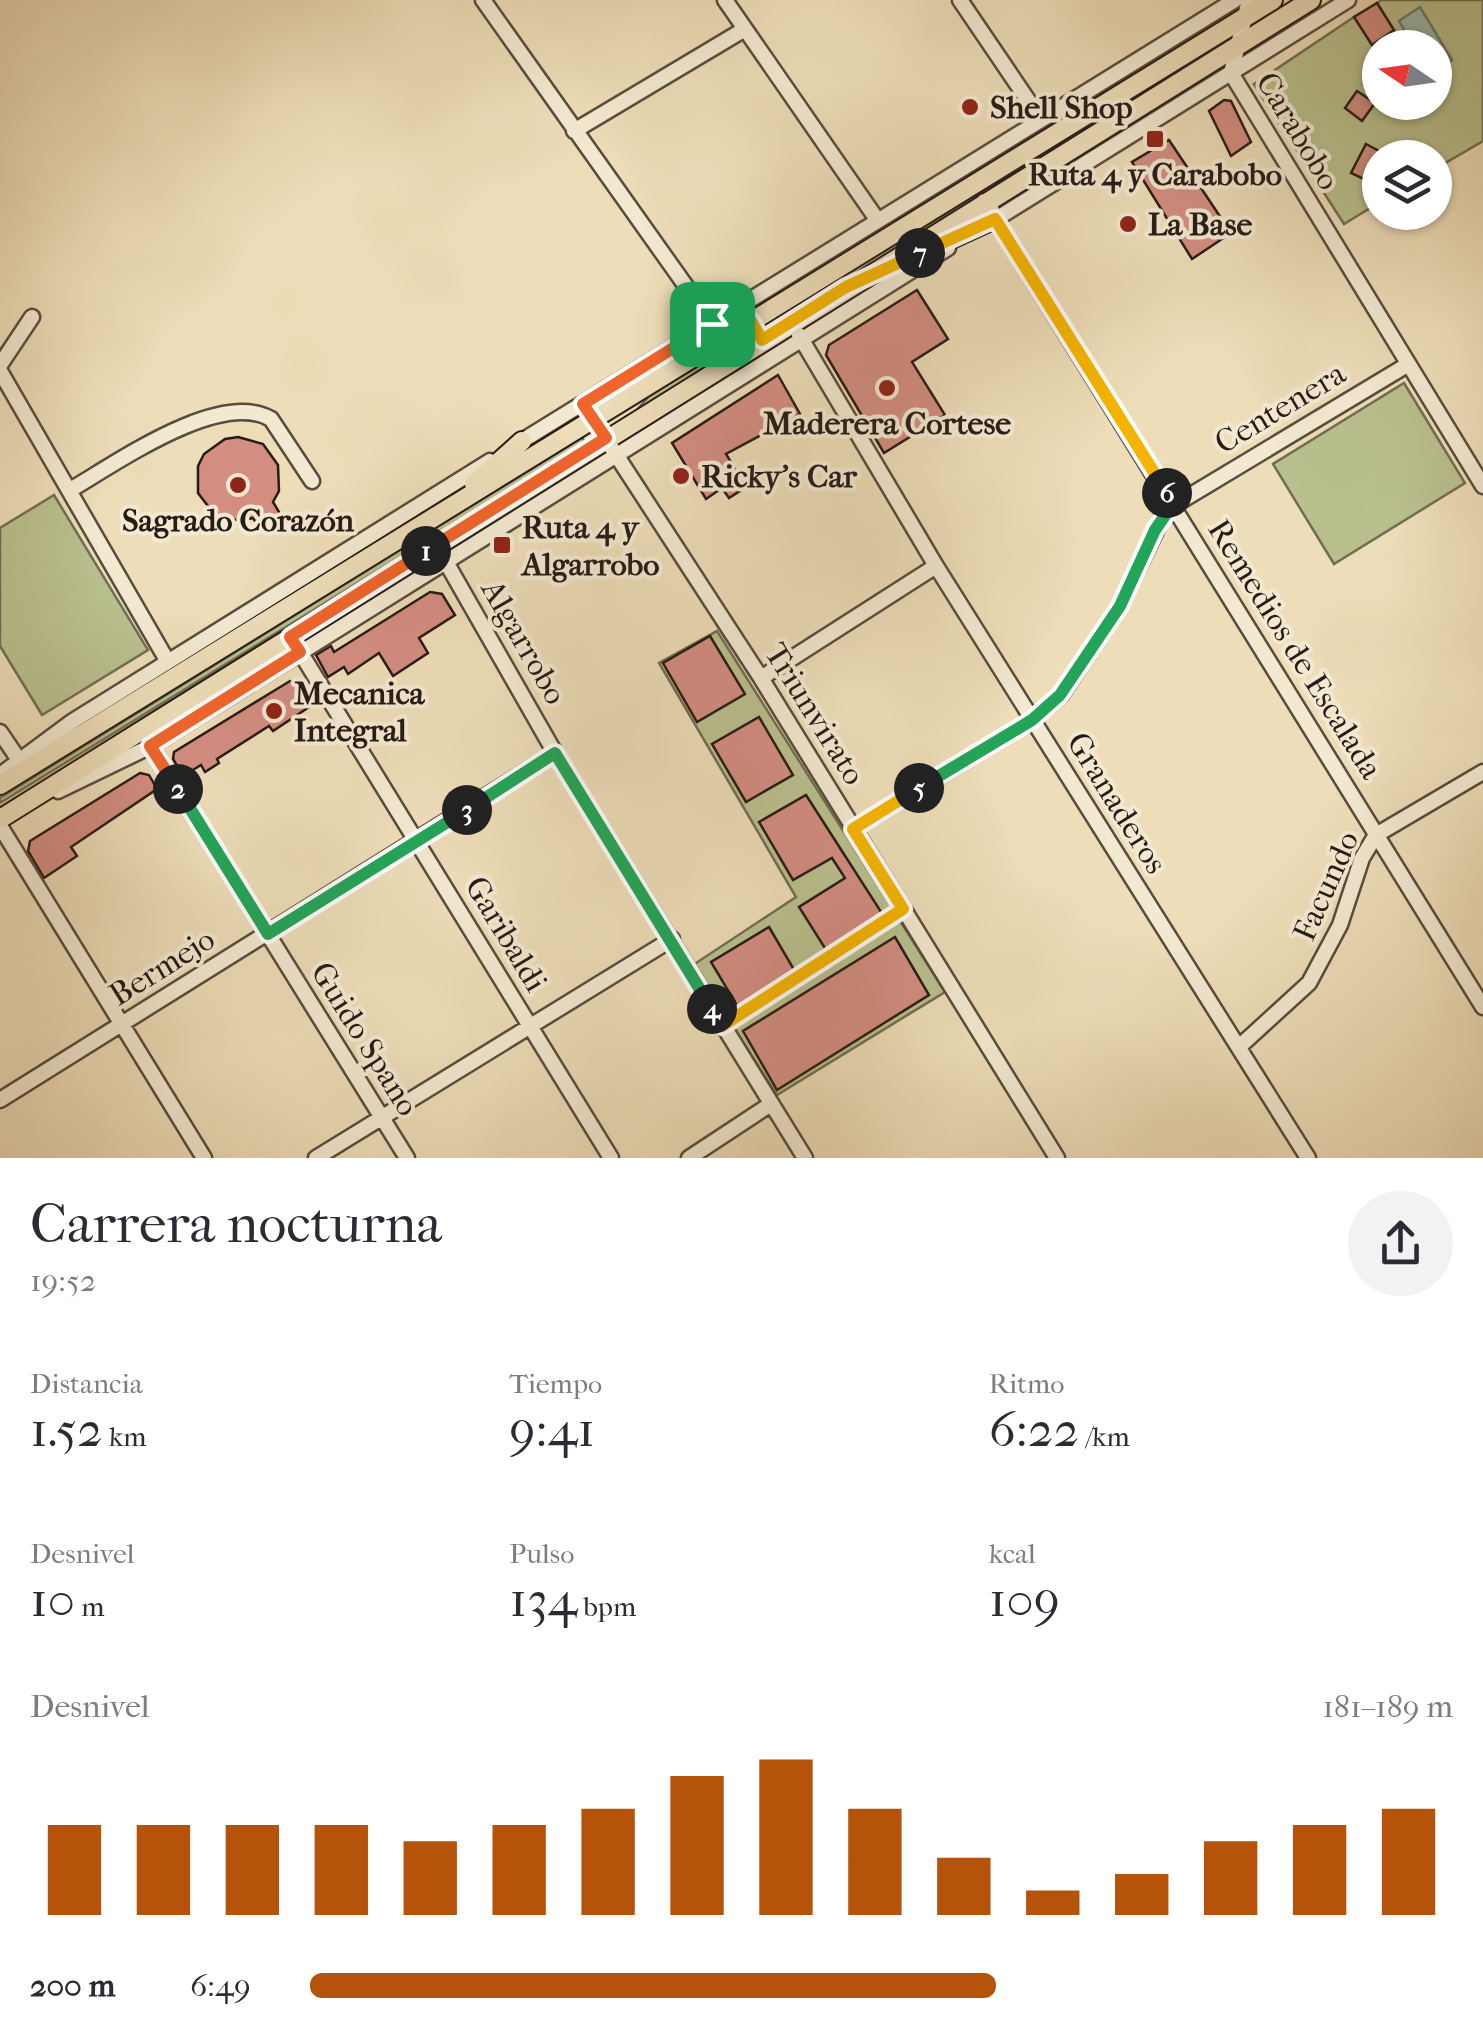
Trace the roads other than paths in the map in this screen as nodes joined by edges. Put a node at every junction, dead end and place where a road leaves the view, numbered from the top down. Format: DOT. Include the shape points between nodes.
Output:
graph roads {
  1 [pos="484,0"];
  2 [pos="725,0"];
  3 [pos="960,0"];
  4 [pos="1235,0"];
  5 [pos="1272,0"];
  6 [pos="1311,0"];
  7 [pos="1348,0"];
  8 [pos="1246,9"];
  9 [pos="745,29"];
  10 [pos="1237,46"];
  11 [pos="1231,73"];
  12 [pos="1040,118"];
  13 [pos="574,131"];
  14 [pos="990,211"];
  15 [pos="876,218"];
  16 [pos="32,317"];
  17 [pos="751,321"];
  18 [pos="791,322"];
  19 [pos="718,331"];
  20 [pos="801,339"];
  21 [pos="762,340"];
  22 [pos="1407,364"];
  23 [pos="0,369"];
  24 [pos="588,412"];
  25 [pos="522,441"];
  26 [pos="611,447"];
  27 [pos="312,481"];
  28 [pos="1483,486"];
  29 [pos="70,490"];
  30 [pos="1173,504"];
  31 [pos="436,519"];
  32 [pos="437,544"];
  33 [pos="446,562"];
  34 [pos="936,566"];
  35 [pos="295,644"];
  36 [pos="168,662"];
  37 [pos="761,678"];
  38 [pos="1032,720"];
  39 [pos="0,732"];
  40 [pos="150,746"];
  41 [pos="555,753"];
  42 [pos="22,765"];
  43 [pos="1483,772"];
  44 [pos="0,775"];
  45 [pos="0,784"];
  46 [pos="0,821"];
  47 [pos="853,829"];
  48 [pos="1376,835"];
  49 [pos="418,840"];
  50 [pos="268,934"];
  51 [pos="672,939"];
  52 [pos="1483,1007"];
  53 [pos="120,1025"];
  54 [pos="529,1027"];
  55 [pos="1239,1047"];
  56 [pos="0,1100"];
  57 [pos="771,1104"];
  58 [pos="381,1118"];
  59 [pos="204,1158"];
  60 [pos="316,1158"];
  61 [pos="407,1158"];
  62 [pos="611,1158"];
  63 [pos="689,1158"];
  64 [pos="805,1158"];
  65 [pos="1056,1158"];
  66 [pos="1308,1158"];
  1 -- 13 [label="street"];
  2 -- 9 [label="street"];
  3 -- 12 [label="street"];
  4 -- 12 [label="street"];
  5 -- 8 [label="main road"];
  6 -- 10 [label="main road"];
  7 -- 11 [label="street"];
  8 -- 10 [label="street, Carabobo"];
  8 -- 17 [label="main road"];
  9 -- 13 [label="street"];
  9 -- 15 [label="street"];
  10 -- 11 [label="street, Carabobo"];
  10 -- 14 [label="main road"];
  11 -- 14 [label="street"];
  11 -- 22 [label="street, Carabobo"];
  12 -- 15 [label="street"];
  13 -- 19 [label="street"];
  14 -- 18 [label="main road"];
  14 -- 20 [label="street"];
  14 -- 30 [label="street, Remedios de Escalada"];
  15 -- 19 [label="street"];
  16 -- 23 [label="street"];
  17 -- 19 [label="main road"];
  17 -- 21 [label="main road"];
  18 -- 20 [label="street, Granaderos"];
  18 -- 21 [label="main road"];
  19 -- 24 [label="main road"];
  20 -- 26 [label="street"];
  20 -- 34 [label="street, Granaderos"];
  21 -- 26 [label="main road"];
  22 -- 28 [label="street, Carabobo"];
  22 -- 30 [label="street, Centenera"];
  23 -- 29 [label="street"];
  24 -- 25 [label="street"];
  24 -- 26 [label="street, Triunvirato"];
  24 -- 31 [label="main road"];
  25 -- 31 [label="main road"];
  25 -- 36 [label="street"];
  26 -- 32 [label="main road"];
  26 -- 33 [label="street"];
  26 -- 37 [label="street, Triunvirato"];
  27 -- 29 [label="street" via="271,419 231,412 155,440"];
  29 -- 36 [label="street"];
  30 -- 38 [label="street, Centenera" via="1076,675"];
  30 -- 48 [label="street, Remedios de Escalada"];
  31 -- 42 [label="main road"];
  32 -- 33 [label="main road"];
  32 -- 35 [label="main road"];
  33 -- 35 [label="street"];
  33 -- 41 [label="street, Algarrobo"];
  34 -- 37 [label="street"];
  34 -- 38 [label="street, Granaderos"];
  35 -- 40 [label="street"];
  35 -- 46 [label="main road"];
  35 -- 49 [label="street, Garibaldi"];
  36 -- 42 [label="street"];
  37 -- 47 [label="street, Triunvirato"];
  38 -- 47 [label="street, Centenera"];
  38 -- 55 [label="street, Granaderos"];
  39 -- 42 [label="street"];
  40 -- 46 [label="street"];
  40 -- 50 [label="street, Guido Spano"];
  41 -- 49 [label="street, Bermejo"];
  41 -- 51 [label="street, Algarrobo"];
  42 -- 44 [label="street"];
  42 -- 45 [label="main road"];
  43 -- 48 [label="street, Facundo"];
  46 -- 53 [label="street"];
  47 -- 65 [label="street, Triunvirato"];
  48 -- 52 [label="street, Remedios de Escalada"];
  48 -- 55 [label="street, Facundo" via="1310,982"];
  49 -- 50 [label="street, Bermejo"];
  49 -- 54 [label="street, Garibaldi"];
  50 -- 53 [label="street, Bermejo"];
  50 -- 58 [label="street, Guido Spano"];
  51 -- 54 [label="street"];
  51 -- 57 [label="street, Algarrobo"];
  53 -- 56 [label="street, Bermejo"];
  53 -- 59 [label="street"];
  54 -- 58 [label="street"];
  54 -- 62 [label="street, Garibaldi"];
  55 -- 66 [label="street, Granaderos"];
  57 -- 63 [label="street"];
  57 -- 64 [label="street, Algarrobo"];
  58 -- 60 [label="street"];
  58 -- 61 [label="street, Guido Spano"];
}
